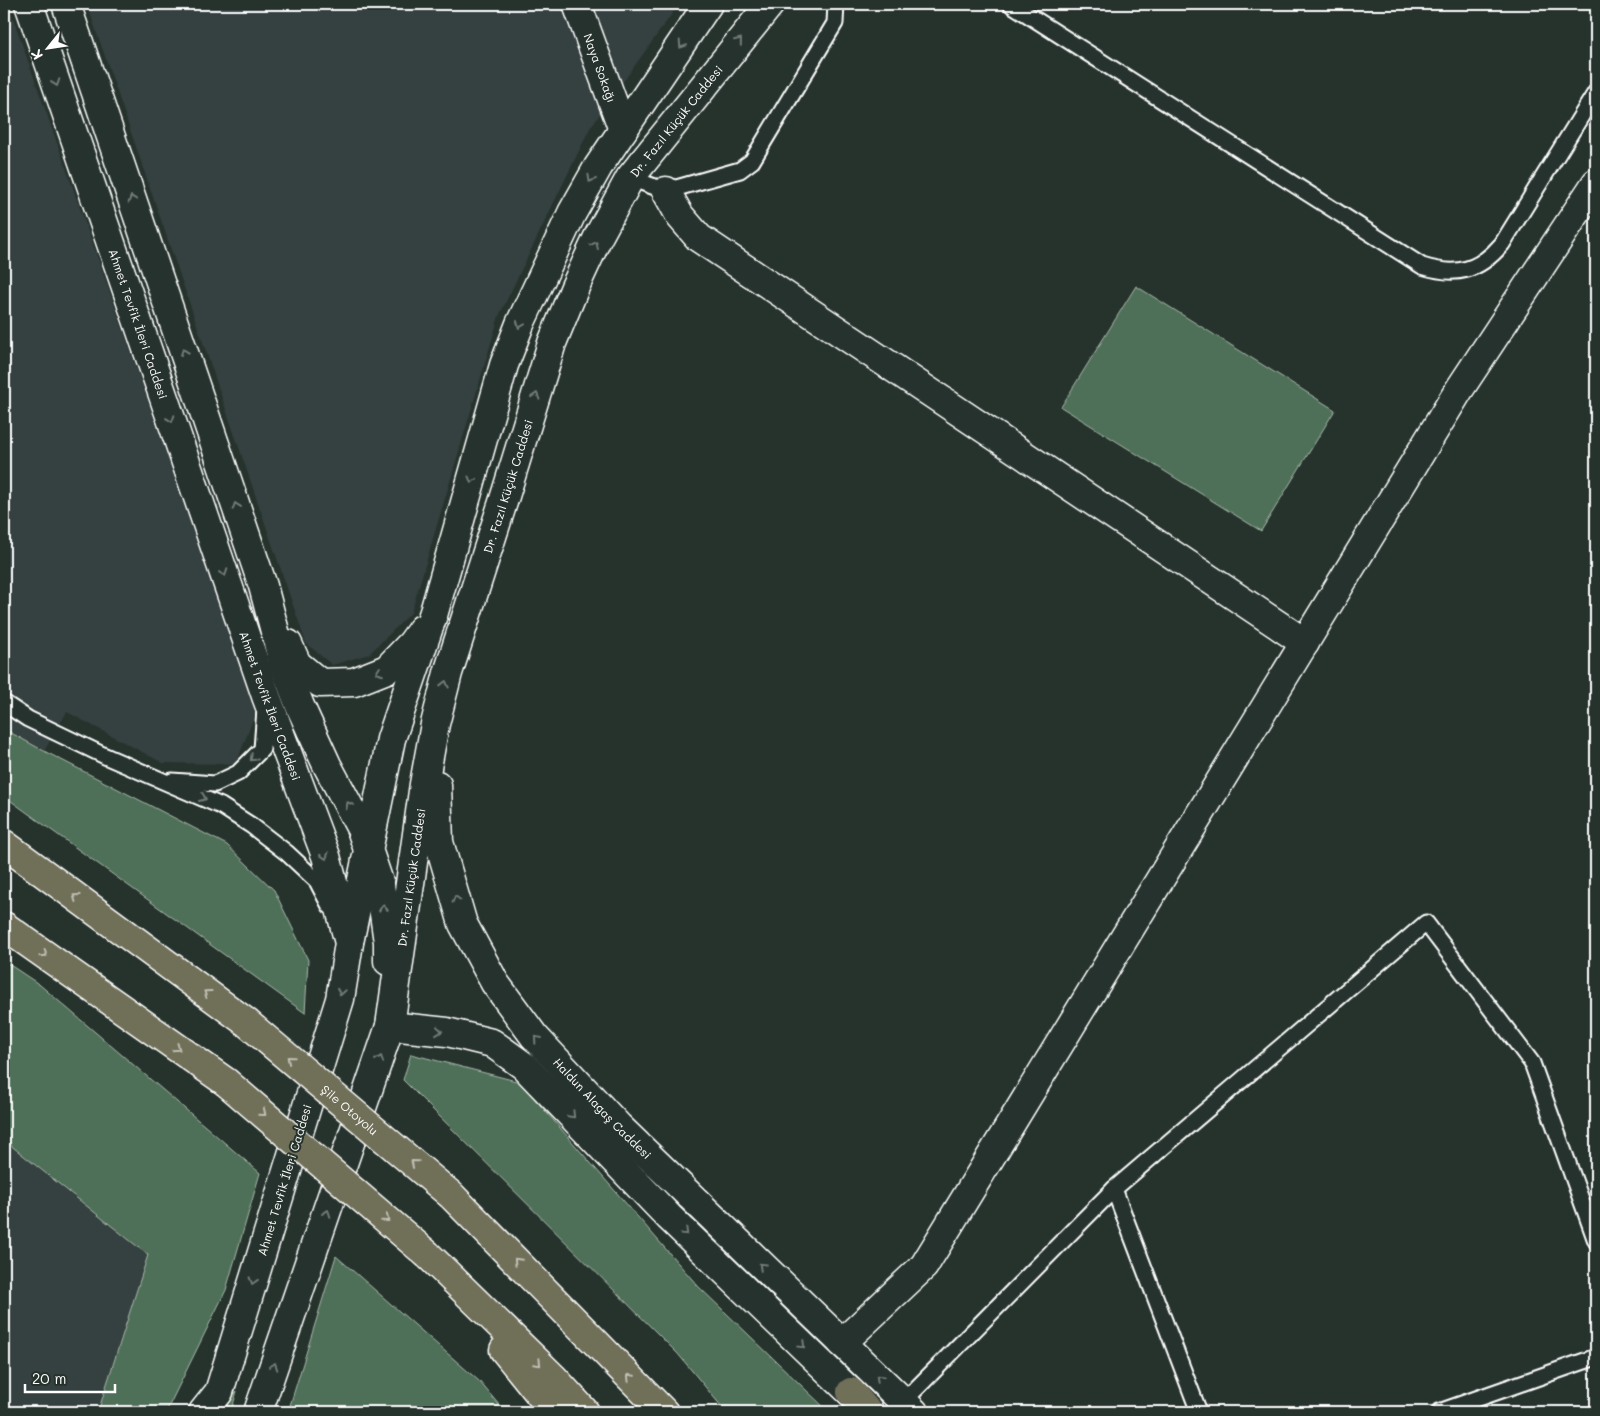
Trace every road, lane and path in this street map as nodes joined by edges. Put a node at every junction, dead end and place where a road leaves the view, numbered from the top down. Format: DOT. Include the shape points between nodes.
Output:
graph roads {
  1 [pos="29,4"];
  2 [pos="66,4"];
  3 [pos="577,4"];
  4 [pos="708,4"];
  5 [pos="770,4"];
  6 [pos="836,4"];
  7 [pos="1011,4"];
  8 [pos="1596,92"];
  9 [pos="623,130"];
  10 [pos="630,178"];
  11 [pos="1596,183"];
  12 [pos="666,191"];
  13 [pos="263,586"];
  14 [pos="434,612"];
  15 [pos="1305,643"];
  16 [pos="266,696"];
  17 [pos="4,703"];
  18 [pos="435,724"];
  19 [pos="158,779"];
  20 [pos="4,844"];
  21 [pos="368,850"];
  22 [pos="4,926"];
  23 [pos="348,943"];
  24 [pos="390,1026"];
  25 [pos="1114,1189"];
  26 [pos="1596,1241"];
  27 [pos="428,1255"];
  28 [pos="842,1343"];
  29 [pos="1596,1357"];
  30 [pos="851,1392"];
  31 [pos="909,1407"];
  32 [pos="203,1412"];
  33 [pos="258,1412"];
  34 [pos="554,1412"];
  35 [pos="586,1412"];
  36 [pos="664,1412"];
  37 [pos="868,1412"];
  38 [pos="872,1412"];
  39 [pos="1199,1412"];
  40 [pos="1440,1412"];
  1 -- 16 [label="street, Ahmet Tevfik İleri Caddesi, one-way"];
  13 -- 2 [label="street, one-way"];
  3 -- 9 [label="street, Naya Sokağı"];
  4 -- 9 [label="street, one-way"];
  10 -- 5 [label="street, Dr. Fazıl Küçük Caddesi, one-way"];
  6 -- 12 [label="lane" via="835,23 752,161 740,170"];
  7 -- 8 [label="lane" via="1422,266 1438,271 1469,269 1493,255"];
  9 -- 14 [label="street, one-way" via="572,213 520,324 504,365"];
  10 -- 12 [label="lane"];
  18 -- 10 [label="street, Dr. Fazıl Küçük Caddesi, one-way" via="448,673 552,343 598,237"];
  11 -- 15 [label="street" via="1460,390"];
  12 -- 15 [label="street" via="680,216 699,238"];
  14 -- 13 [label="street, one-way" via="412,643 387,669 354,682 320,683 297,664"];
  21 -- 13 [label="street, one-way" via="361,829 300,706 283,662"];
  14 -- 21 [label="street" via="391,739"];
  15 -- 28 [label="street" via="924,1266"];
  16 -- 19 [label="lane, one-way" via="262,749 238,773 215,784"];
  16 -- 23 [label="street, Ahmet Tevfik İleri Caddesi, one-way" via="326,856"];
  17 -- 19 [label="lane" via="37,723"];
  18 -- 24 [label="street, Dr. Fazıl Küçük Caddesi"];
  28 -- 18 [label="street, Haldun Alagaş Caddesi, one-way" via="619,1127 534,1036 495,983 463,924 439,842"];
  19 -- 23 [label="lane, one-way" via="220,806 287,853 317,882"];
  36 -- 20 [label="highway, Şile Otoyolu, one-way, bridge" via="452,1195 246,1022"];
  21 -- 23 [label="street"];
  24 -- 21 [label="street, one-way" via="386,932 380,885"];
  22 -- 27 [label="highway, one-way, bridge" via="226,1082"];
  23 -- 32 [label="street, Ahmet Tevfik İleri Caddesi, one-way" via="340,999 219,1392"];
  24 -- 30 [label="street, one-way" via="447,1032 492,1043 524,1066 669,1217"];
  33 -- 24 [label="street, one-way"];
  25 -- 26 [label="lane" via="1426,923 1532,1063"];
  25 -- 31 [label="lane"];
  25 -- 39 [label="lane"];
  27 -- 34 [label="highway"];
  27 -- 35 [label="highway, one-way"];
  31 -- 28 [label="street, Haldun Alagaş Caddesi, one-way"];
  29 -- 40 [label="lane"];
  30 -- 37 [label="highway"];
  30 -- 38 [label="street"];
}
